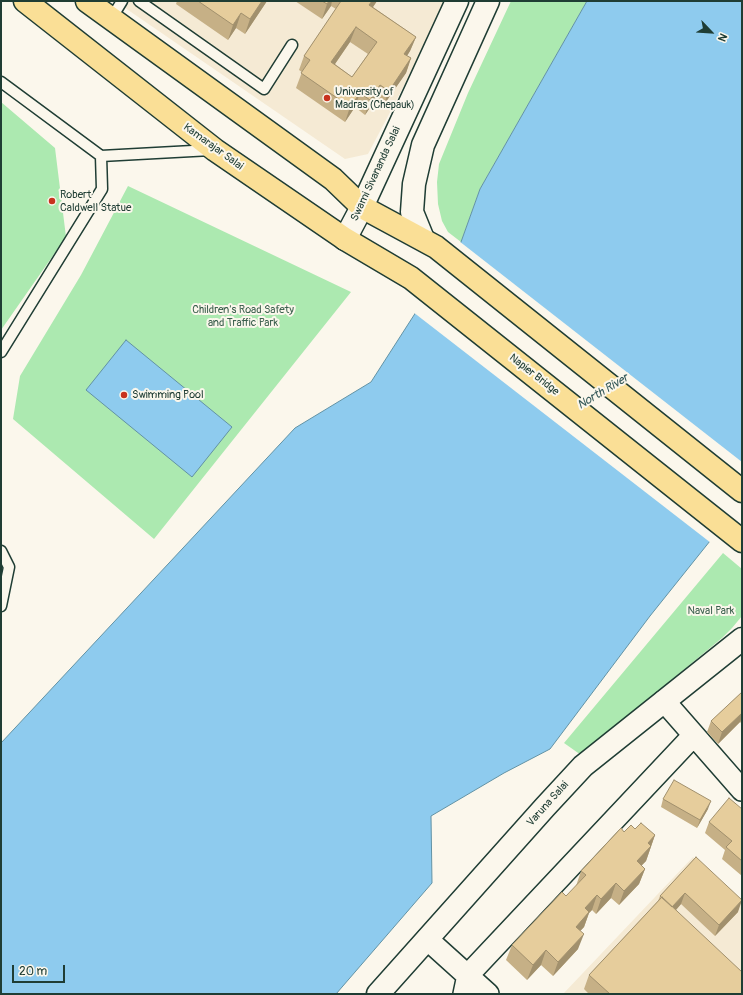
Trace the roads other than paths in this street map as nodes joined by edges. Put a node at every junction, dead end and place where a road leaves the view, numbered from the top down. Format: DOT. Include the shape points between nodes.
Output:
graph roads {
  1 [pos="25,1"];
  2 [pos="87,1"];
  3 [pos="122,1"];
  4 [pos="139,1"];
  5 [pos="457,1"];
  6 [pos="488,1"];
  7 [pos="111,19"];
  8 [pos="292,45"];
  9 [pos="1,82"];
  10 [pos="215,150"];
  11 [pos="101,156"];
  12 [pos="362,207"];
  13 [pos="345,239"];
  14 [pos="429,243"];
  15 [pos="411,278"];
  16 [pos="1,352"];
  17 [pos="742,491"];
  18 [pos="737,537"];
  19 [pos="1,551"];
  20 [pos="1,606"];
  21 [pos="742,639"];
  22 [pos="664,701"];
  23 [pos="693,736"];
  24 [pos="742,790"];
  25 [pos="427,939"];
  26 [pos="466,985"];
  27 [pos="378,994"];
  28 [pos="488,994"];
  1 -- 10 [label="main road, Kamarajar Salai"];
  2 -- 7 [label="main road"];
  3 -- 7 [label="lane"];
  4 -- 8 [label="lane" via="264,89"];
  5 -- 12 [label="street, Swami Sivananda Salai"];
  6 -- 14 [label="street" via="423,145 414,184 412,212"];
  7 -- 12 [label="main road" via="333,179"];
  9 -- 11 [label="lane"];
  10 -- 11 [label="lane"];
  10 -- 13 [label="main road, Kamarajar Salai"];
  11 -- 16 [label="lane" via="102,189"];
  12 -- 13 [label="street, Swami Sivananda Salai"];
  12 -- 14 [label="main road"];
  13 -- 15 [label="main road, Kamarajar Salai"];
  14 -- 17 [label="main road"];
  15 -- 18 [label="main road, Napier Bridge"];
  19 -- 20 [label="lane" via="9,567"];
  21 -- 22 [label="street, Varuna Salai"];
  22 -- 23 [label="street"];
  22 -- 25 [label="street, Varuna Salai" via="583,766"];
  23 -- 24 [label="street"];
  23 -- 26 [label="street"];
  25 -- 26 [label="street"];
  25 -- 27 [label="street, Varuna Salai"];
  26 -- 28 [label="street"];
}
